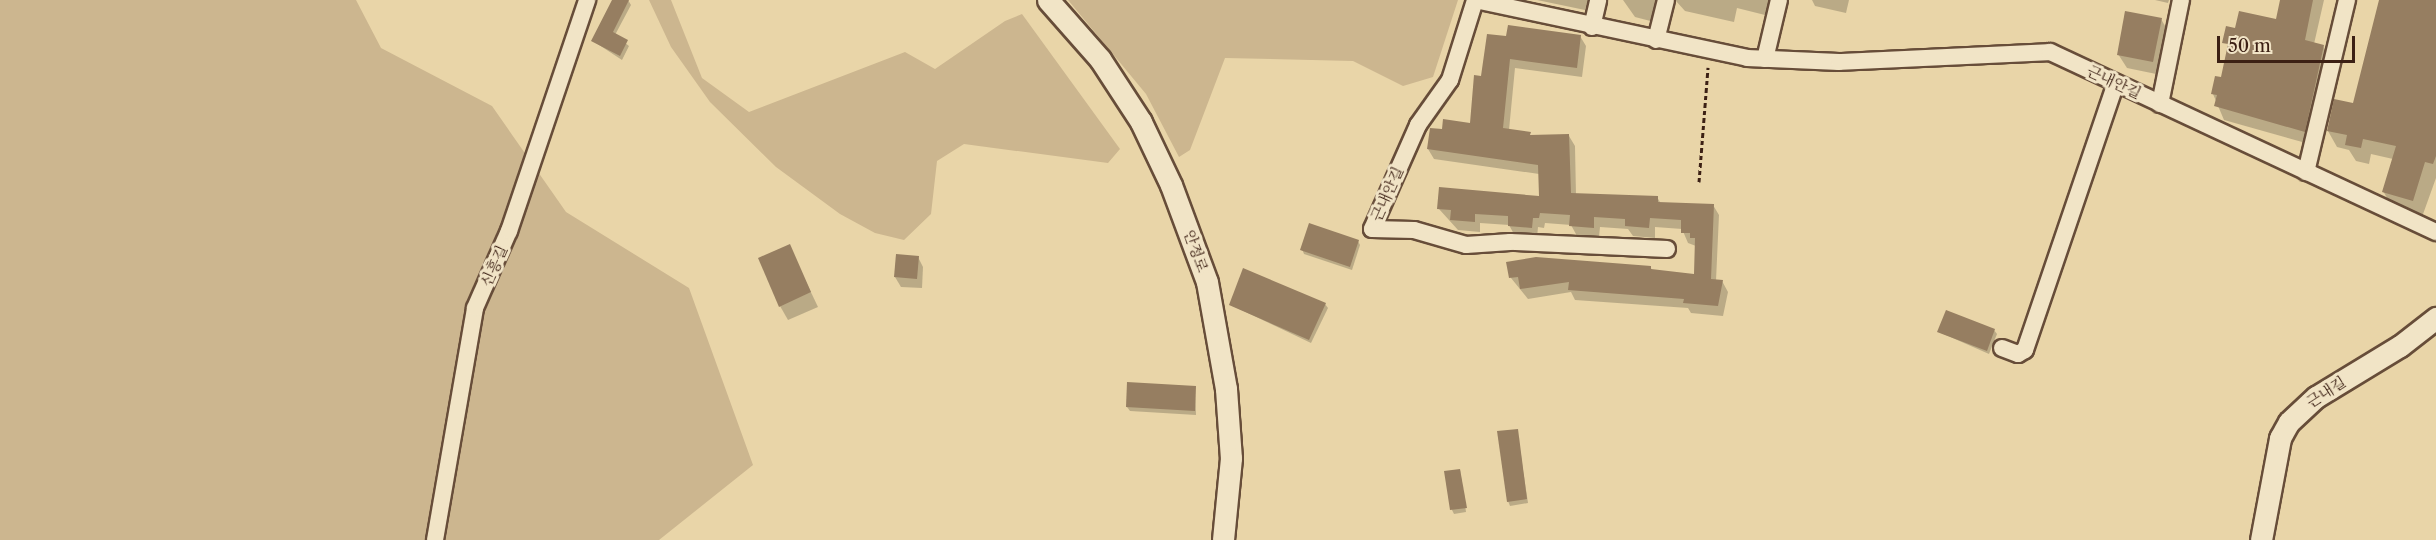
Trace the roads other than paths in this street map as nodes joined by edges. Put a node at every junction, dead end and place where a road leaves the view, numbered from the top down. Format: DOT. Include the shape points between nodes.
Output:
graph roads {
  1 [pos="587,0"];
  2 [pos="1048,0"];
  3 [pos="1598,0"];
  4 [pos="1666,0"];
  5 [pos="1779,0"];
  6 [pos="2181,0"];
  7 [pos="2347,0"];
  8 [pos="1592,27"];
  9 [pos="1656,40"];
  10 [pos="1765,59"];
  11 [pos="2116,83"];
  12 [pos="2160,104"];
  13 [pos="2306,172"];
  14 [pos="2436,232"];
  15 [pos="1667,249"];
  16 [pos="2436,318"];
  17 [pos="2001,348"];
  18 [pos="435,540"];
  19 [pos="1223,540"];
  20 [pos="2261,540"];
  1 -- 18 [label="street, 신흥길" via="509,231 475,308"];
  2 -- 19 [label="street, 안정로" via="1100,59 1141,122 1171,185 1207,282 1226,389 1231,458"];
  3 -- 8 [label="street"];
  4 -- 9 [label="street"];
  5 -- 10 [label="street"];
  6 -- 12 [label="street"];
  7 -- 13 [label="street"];
  8 -- 9 [label="street, 근내안길"];
  8 -- 15 [label="street, 근내안길" via="1475,0 1450,80 1418,125 1372,229 1414,230 1466,245 1510,242"];
  9 -- 10 [label="street, 근내안길"];
  10 -- 11 [label="street, 근내안길" via="1839,62 2050,52"];
  11 -- 12 [label="street, 근내안길"];
  11 -- 17 [label="street" via="2025,350 2018,354"];
  12 -- 13 [label="street, 근내안길"];
  13 -- 14 [label="street, 근내안길"];
  16 -- 20 [label="street, 근내길" via="2400,346 2316,397 2289,422 2280,438"];
}
